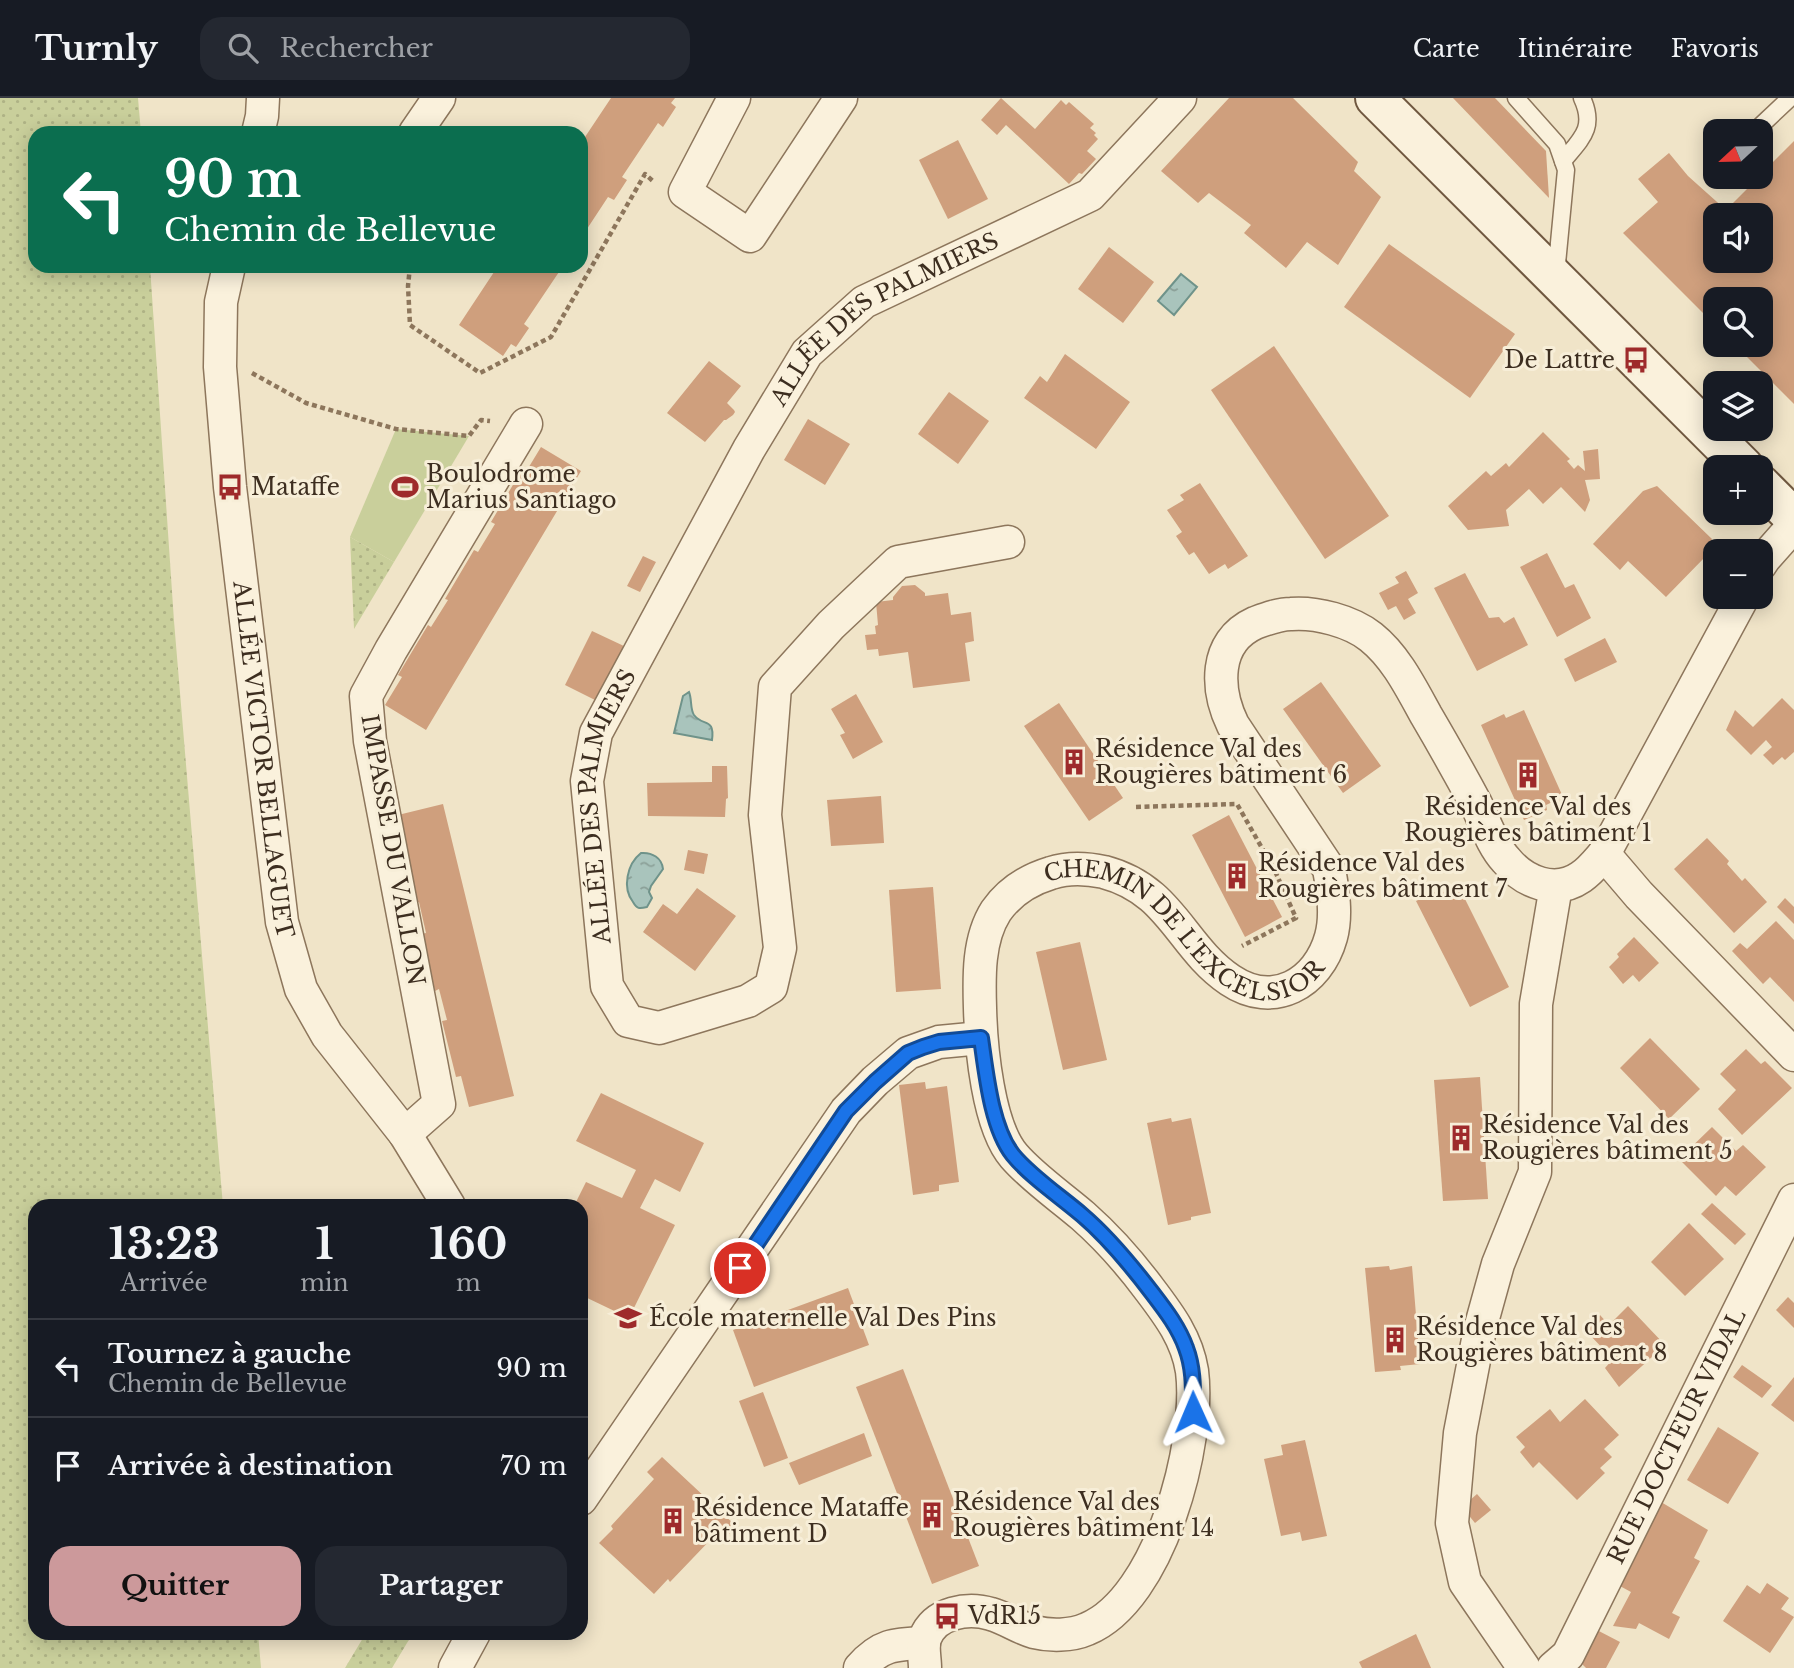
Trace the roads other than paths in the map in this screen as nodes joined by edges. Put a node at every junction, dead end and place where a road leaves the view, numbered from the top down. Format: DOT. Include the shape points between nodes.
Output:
graph roads {
  1 [pos="262,98"];
  2 [pos="439,98"];
  3 [pos="734,98"];
  4 [pos="841,98"];
  5 [pos="1180,98"];
  6 [pos="1375,98"];
  7 [pos="1516,98"];
  8 [pos="1582,98"];
  9 [pos="1790,98"];
  10 [pos="1768,119"];
  11 [pos="260,126"];
  12 [pos="420,126"];
  13 [pos="1563,161"];
  14 [pos="227,273"];
  15 [pos="1556,280"];
  16 [pos="526,424"];
  17 [pos="1732,455"];
  18 [pos="1773,497"];
  19 [pos="1794,517"];
  20 [pos="1794,525"];
  21 [pos="1008,542"];
  22 [pos="1773,549"];
  23 [pos="1737,609"];
  24 [pos="1604,854"];
  25 [pos="1556,886"];
  26 [pos="981,1038"];
  27 [pos="1794,1055"];
  28 [pos="405,1134"];
  29 [pos="445,1199"];
  30 [pos="1794,1199"];
  31 [pos="588,1489"];
  32 [pos="470,1640"];
  33 [pos="924,1655"];
  34 [pos="455,1668"];
  35 [pos="860,1668"];
  36 [pos="1524,1668"];
  37 [pos="1553,1668"];
  1 -- 11 [label="street"];
  2 -- 12 [label="street"];
  3 -- 4 [label="street" via="685,192 750,236"];
  5 -- 21 [label="street, ALLÉE DES PALMIERS" via="1090,195 864,302 807,353 755,438 596,733 587,781 607,986 628,1021 659,1028 748,1001 771,987 780,948 765,815 775,687 831,625 898,562"];
  6 -- 15 [label="main road"];
  7 -- 13 [label="lane" via="1557,144"];
  8 -- 13 [label="lane" via="1589,120 1587,130"];
  9 -- 10 [label="lane"];
  13 -- 15 [label="lane" via="1566,170"];
  14 -- 28 [label="street, ALLÉE VICTOR BELLAGUET" via="221,302 220,367 230,487 282,922 301,989 327,1035"];
  15 -- 17 [label="main road"];
  16 -- 28 [label="street, IMPASSE DU VALLON" via="366,696 370,741 439,1104"];
  18 -- 19 [label="main road"];
  20 -- 22 [label="street"];
  23 -- 24 [label="street"];
  24 -- 25 [label="street" via="1583,876"];
  24 -- 27 [label="street"];
  25 -- 26 [label="street, CHEMIN DE L'EXCELSIOR" via="1534,882 1504,859 1465,782 1384,649 1354,626 1305,614 1268,618 1232,640 1223,659 1224,704 1233,725 1329,869 1334,919 1317,966 1286,990 1262,993 1246,988 1214,965 1149,893 1110,874 1072,868 1029,880 997,909 987,929 980,973"];
  25 -- 36 [label="street" via="1536,1004 1535,1172 1497,1264 1480,1329 1460,1433 1451,1523 1465,1582"];
  26 -- 31 [label="street" via="939,1042 908,1053 846,1111"];
  26 -- 33 [label="street, CHEMIN DE L'EXCELSIOR" via="992,1105 1007,1146 1120,1252 1172,1319 1191,1366 1193,1412 1165,1534 1140,1579 1103,1620 1088,1629 1050,1635 987,1613 965,1611 940,1620 927,1633"];
  28 -- 29 [label="street, ALLÉE VICTOR BELLAGUET"];
  30 -- 37 [label="street, RUE DOCTEUR VIDAL" via="1568,1655"];
  32 -- 34 [label="street"];
  33 -- 35 [label="street" via="896,1644 881,1649"];
}
